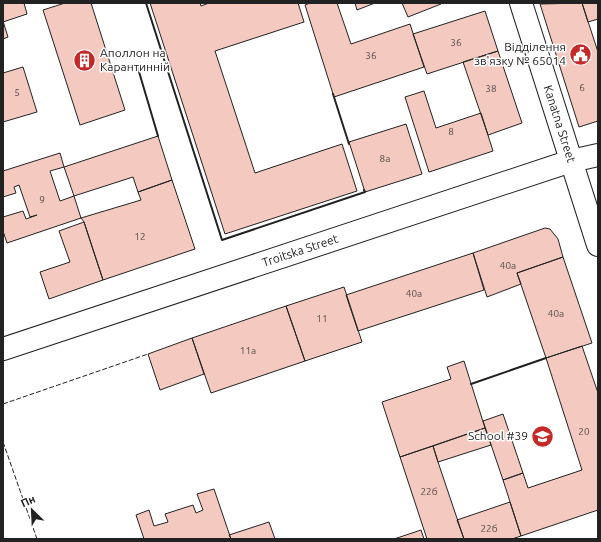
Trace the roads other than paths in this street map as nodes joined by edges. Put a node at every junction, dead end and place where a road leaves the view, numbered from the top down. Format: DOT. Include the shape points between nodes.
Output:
graph roads {
  1 [pos="521,3"];
  2 [pos="598,155"];
  3 [pos="571,161"];
  4 [pos="598,245"];
  5 [pos="3,349"];
  1 -- 3 [label="street, Kanatna Street"];
  2 -- 3 [label="street, Troitska Street"];
  3 -- 4 [label="street, Kanatna Street"];
  3 -- 5 [label="street, Troitska Street"];
}
